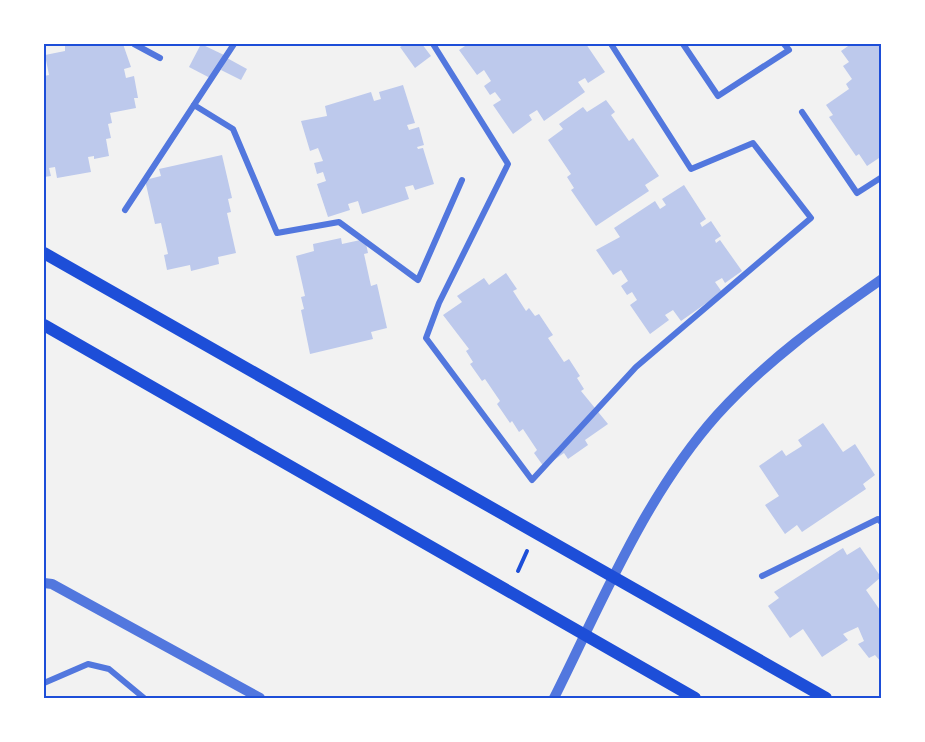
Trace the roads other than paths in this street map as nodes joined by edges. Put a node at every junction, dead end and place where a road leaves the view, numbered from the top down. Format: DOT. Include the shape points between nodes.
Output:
graph roads {
  1 [pos="134,44"];
  2 [pos="234,44"];
  3 [pos="433,44"];
  4 [pos="611,44"];
  5 [pos="683,44"];
  6 [pos="784,44"];
  7 [pos="160,58"];
  8 [pos="194,105"];
  9 [pos="802,112"];
  10 [pos="882,177"];
  11 [pos="462,180"];
  12 [pos="125,210"];
  13 [pos="44,253"];
  14 [pos="882,279"];
  15 [pos="44,325"];
  16 [pos="882,523"];
  17 [pos="614,576"];
  18 [pos="762,576"];
  19 [pos="44,583"];
  20 [pos="586,636"];
  21 [pos="44,683"];
  22 [pos="144,699"];
  23 [pos="260,699"];
  24 [pos="554,699"];
  25 [pos="695,699"];
  26 [pos="826,699"];
  1 -- 7 [label="street"];
  2 -- 8 [label="street"];
  3 -- 4 [label="street" via="508,164 439,303 426,338 532,480 636,367 811,218 753,144 691,169"];
  5 -- 6 [label="street" via="718,96 789,50"];
  8 -- 11 [label="street" via="233,129 277,234 339,222 418,280"];
  8 -- 12 [label="street"];
  9 -- 10 [label="street" via="857,193"];
  13 -- 17 [label="main road"];
  14 -- 17 [label="street" via="800,337 717,416 660,492"];
  15 -- 20 [label="main road"];
  16 -- 18 [label="street" via="878,519"];
  17 -- 20 [label="street"];
  17 -- 26 [label="main road"];
  19 -- 23 [label="street"];
  20 -- 24 [label="street"];
  20 -- 25 [label="main road"];
  21 -- 22 [label="street" via="88,664 109,669"];
}
